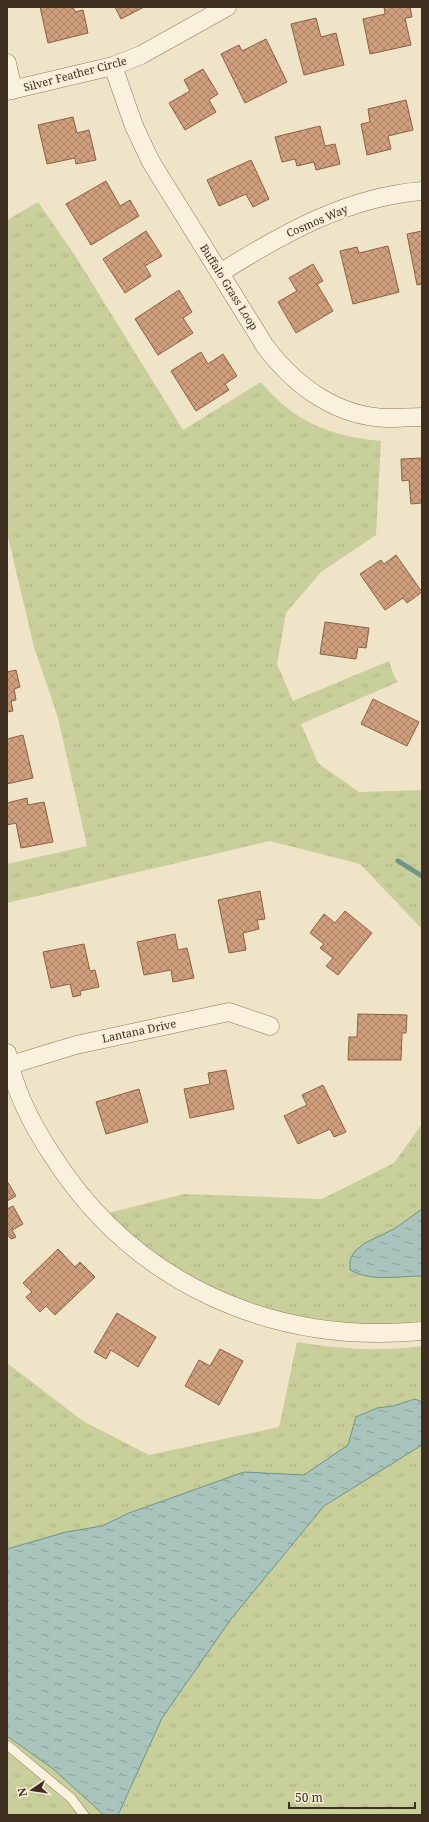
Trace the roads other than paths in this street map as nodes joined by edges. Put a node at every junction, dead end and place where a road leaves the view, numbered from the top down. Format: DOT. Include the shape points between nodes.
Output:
graph roads {
  1 [pos="227,7"];
  2 [pos="7,62"];
  3 [pos="113,66"];
  4 [pos="10,90"];
  5 [pos="422,191"];
  6 [pos="220,273"];
  7 [pos="422,417"];
  8 [pos="270,1026"];
  9 [pos="8,1061"];
  10 [pos="422,1331"];
  11 [pos="7,1745"];
  12 [pos="84,1815"];
  1 -- 3 [label="street, Silver Feather Circle" via="141,55"];
  2 -- 4 [label="street"];
  3 -- 4 [label="street, Silver Feather Circle"];
  3 -- 6 [label="street, Buffalo Grass Loop" via="134,126 151,162"];
  5 -- 6 [label="street, Cosmos Way" via="346,207 309,222 273,240"];
  6 -- 7 [label="street, Buffalo Grass Loop" via="278,363 316,396 338,407 361,414 387,418"];
  8 -- 9 [label="street, Lantana Drive" via="229,1012"];
  9 -- 10 [label="street" via="24,1104 42,1140 64,1174 117,1234 170,1274 235,1308 293,1325 346,1333 392,1334"];
  11 -- 12 [label="lane" via="71,1798"];
}
